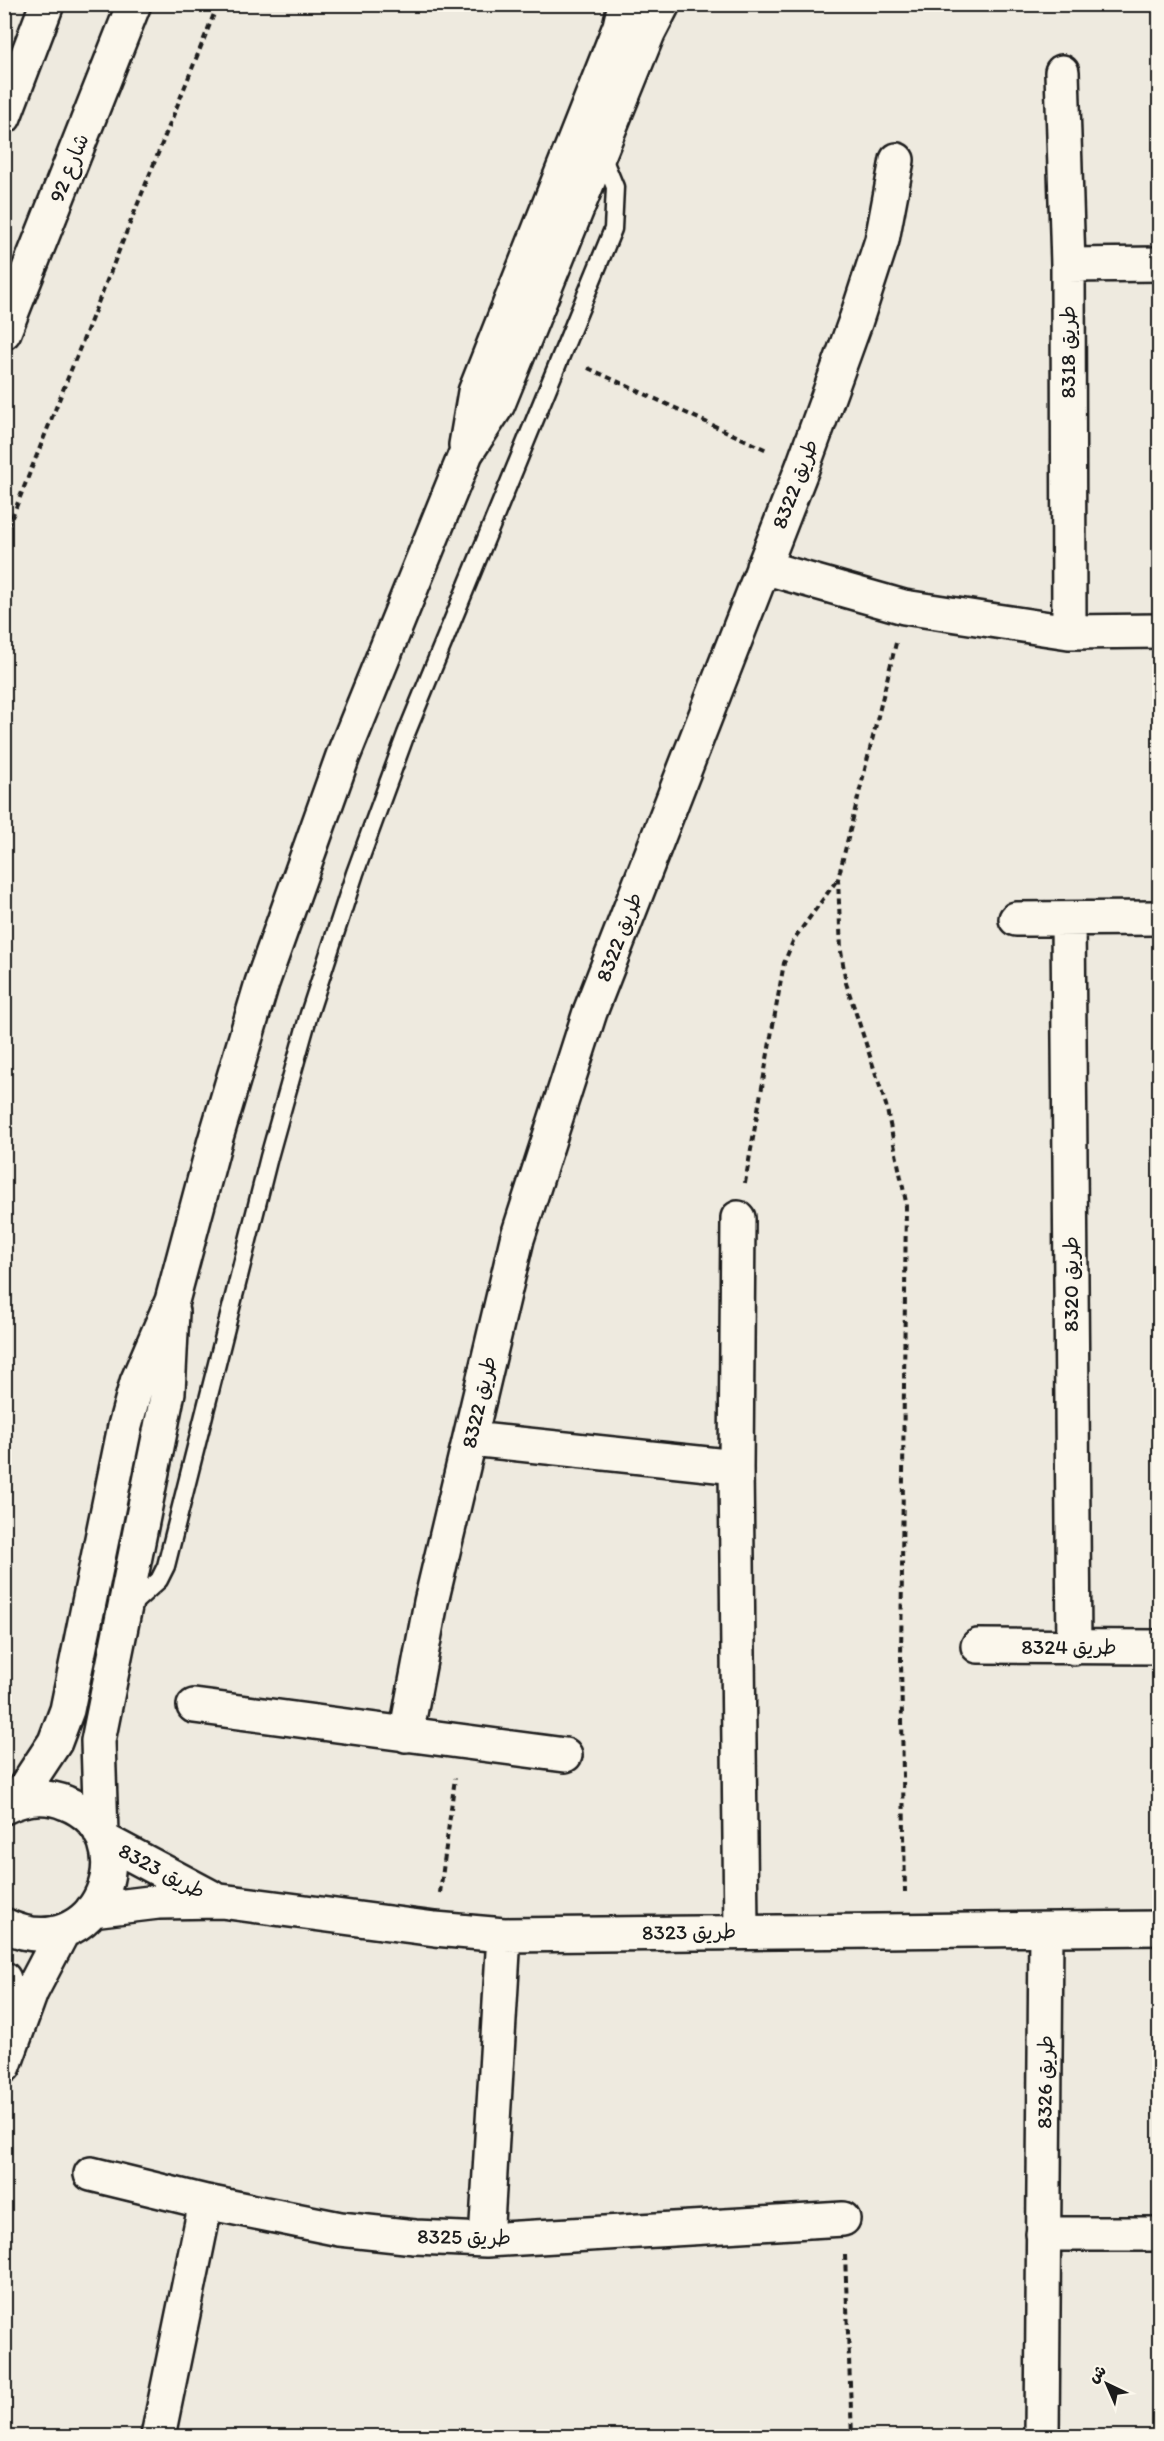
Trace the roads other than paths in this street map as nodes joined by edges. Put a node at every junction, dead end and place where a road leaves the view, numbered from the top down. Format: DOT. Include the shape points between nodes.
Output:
graph roads {
  1 [pos="47,4"];
  2 [pos="134,4"];
  3 [pos="625,4"];
  4 [pos="663,4"];
  5 [pos="1062,72"];
  6 [pos="4,117"];
  7 [pos="601,152"];
  8 [pos="897,160"];
  9 [pos="1160,264"];
  10 [pos="1068,265"];
  11 [pos="4,332"];
  12 [pos="465,453"];
  13 [pos="763,567"];
  14 [pos="1160,631"];
  15 [pos="1069,632"];
  16 [pos="1160,918"];
  17 [pos="1016,919"];
  18 [pos="1068,919"];
  19 [pos="738,1218"];
  20 [pos="172,1301"];
  21 [pos="471,1439"];
  22 [pos="736,1467"];
  23 [pos="122,1612"];
  24 [pos="978,1646"];
  25 [pos="1160,1647"];
  26 [pos="1074,1648"];
  27 [pos="194,1706"];
  28 [pos="406,1735"];
  29 [pos="565,1755"];
  30 [pos="10,1804"];
  31 [pos="103,1837"];
  32 [pos="221,1901"];
  33 [pos="92,1910"];
  34 [pos="4,1925"];
  35 [pos="1160,1928"];
  36 [pos="741,1930"];
  37 [pos="1046,1930"];
  38 [pos="63,1931"];
  39 [pos="504,1935"];
  40 [pos="4,1979"];
  41 [pos="5,2062"];
  42 [pos="91,2174"];
  43 [pos="206,2202"];
  44 [pos="843,2219"];
  45 [pos="1043,2234"];
  46 [pos="1160,2234"];
  47 [pos="486,2240"];
  48 [pos="158,2436"];
  49 [pos="1042,2436"];
  1 -- 6 [label="street"];
  2 -- 11 [label="street, شارع 92"];
  3 -- 12 [label="street" via="616,37 475,392"];
  4 -- 7 [label="street"];
  5 -- 10 [label="street, طريق 8318"];
  7 -- 12 [label="street" via="498,404"];
  7 -- 23 [label="lane" via="615,187 613,229 406,734 355,873 309,1014 269,1157 166,1566 147,1592"];
  8 -- 13 [label="street, طريق 8322" via="882,240 803,466"];
  9 -- 10 [label="street"];
  10 -- 15 [label="street, طريق 8318"];
  12 -- 20 [label="street" via="343,756 262,983"];
  13 -- 15 [label="street" via="904,607"];
  13 -- 21 [label="street, طريق 8322" via="590,1012 517,1239"];
  14 -- 15 [label="street"];
  16 -- 18 [label="street"];
  17 -- 18 [label="street"];
  18 -- 26 [label="street, طريق 8320"];
  19 -- 22 [label="street"];
  20 -- 23 [label="street" via="168,1392"];
  20 -- 30 [label="street" via="137,1382 125,1425 67,1710 55,1742"];
  21 -- 22 [label="street"];
  21 -- 28 [label="street, طريق 8322" via="431,1602"];
  22 -- 36 [label="street"];
  23 -- 31 [label="street" via="98,1741"];
  24 -- 26 [label="street, طريق 8324"];
  25 -- 26 [label="street, طريق 8324"];
  27 -- 28 [label="street"];
  28 -- 29 [label="street"];
  30 -- 31 [label="street, طريق 8323" via="36,1797 56,1798 90,1818"];
  31 -- 32 [label="street, طريق 8323" via="162,1873"];
  31 -- 33 [label="street" via="108,1855 106,1884"];
  32 -- 33 [label="street, طريق 8323" via="158,1902"];
  32 -- 39 [label="street, طريق 8323"];
  33 -- 38 [label="street" via="82,1924"];
  34 -- 38 [label="street" via="24,1933"];
  35 -- 37 [label="street, طريق 8323"];
  36 -- 37 [label="street, طريق 8323"];
  36 -- 39 [label="street, طريق 8323"];
  37 -- 45 [label="street, طريق 8326"];
  38 -- 41 [label="street" via="31,1992"];
  39 -- 47 [label="street"];
  40 -- 41 [label="street" via="8,2022"];
  42 -- 43 [label="street, طريق 8325"];
  43 -- 47 [label="street, طريق 8325" via="340,2229"];
  43 -- 48 [label="street"];
  44 -- 47 [label="street, طريق 8325"];
  45 -- 46 [label="street"];
  45 -- 49 [label="street, طريق 8326"];
}
